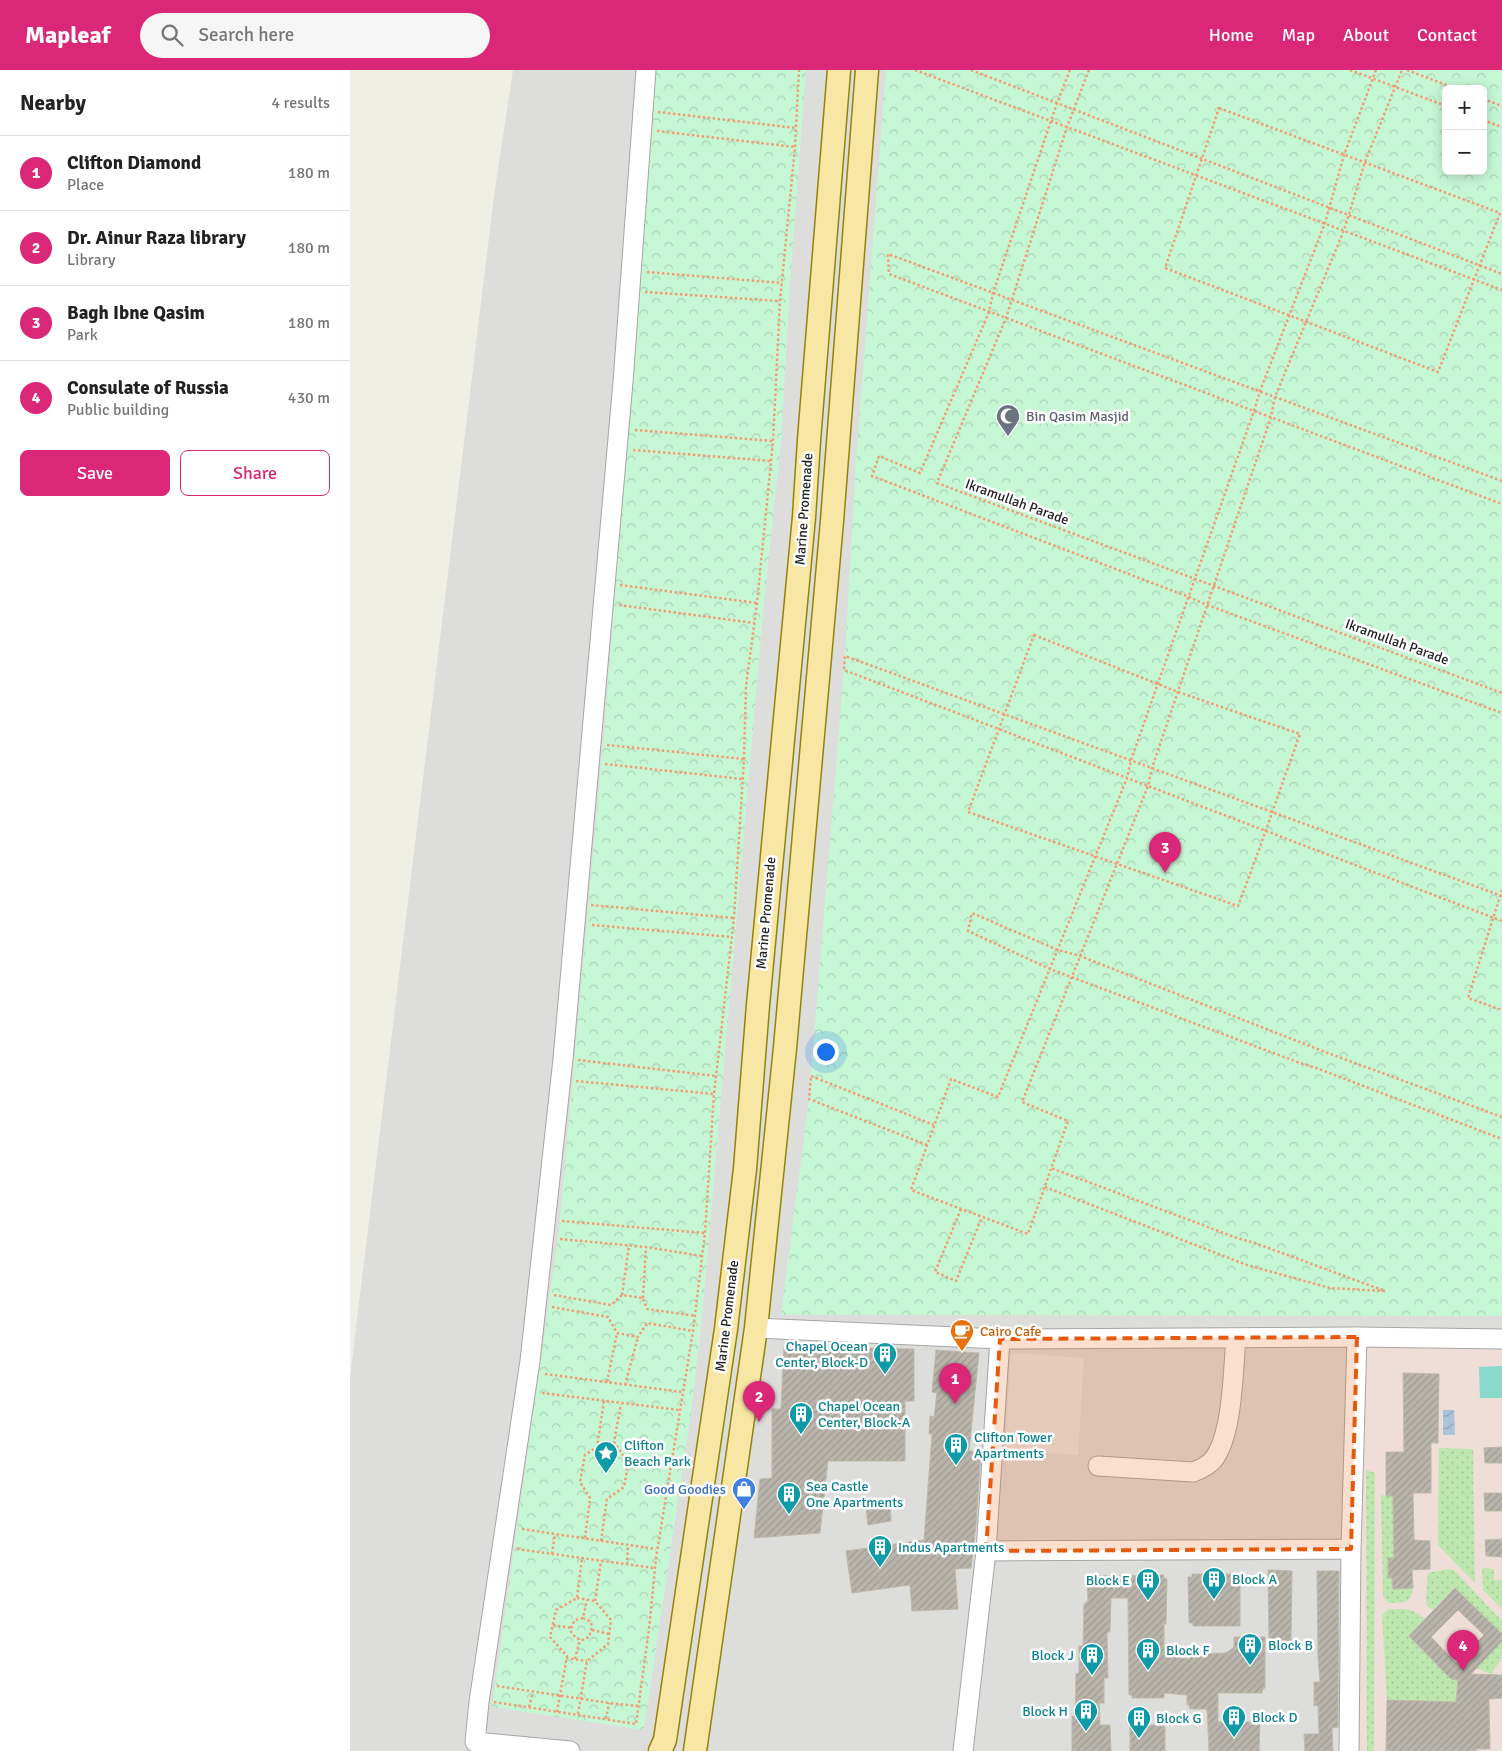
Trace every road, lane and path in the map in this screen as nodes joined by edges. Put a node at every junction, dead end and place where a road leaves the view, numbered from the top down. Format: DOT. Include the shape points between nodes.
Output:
graph roads {
  1 [pos="646,70"];
  2 [pos="799,70"];
  3 [pos="839,70"];
  4 [pos="866,70"];
  5 [pos="915,70"];
  6 [pos="971,70"];
  7 [pos="1070,70"];
  8 [pos="1089,70"];
  9 [pos="1350,70"];
  10 [pos="1376,70"];
  11 [pos="1402,70"];
  12 [pos="1407,70"];
  13 [pos="1372,78"];
  14 [pos="1446,85"];
  15 [pos="1395,87"];
  16 [pos="1487,100"];
  17 [pos="1057,103"];
  18 [pos="1442,105"];
  19 [pos="1502,106"];
  20 [pos="1073,109"];
  21 [pos="652,111"];
  22 [pos="1052,121"];
  23 [pos="1487,121"];
  24 [pos="1067,126"];
  25 [pos="1502,127"];
  26 [pos="796,128"];
  27 [pos="650,131"];
  28 [pos="794,148"];
  29 [pos="1344,155"];
  30 [pos="1202,159"];
  31 [pos="1365,162"];
  32 [pos="1197,174"];
  33 [pos="1329,208"];
  34 [pos="1348,215"];
  35 [pos="1325,223"];
  36 [pos="1344,230"];
  37 [pos="1480,265"];
  38 [pos="640,271"];
  39 [pos="1502,274"];
  40 [pos="1474,279"];
  41 [pos="782,283"];
  42 [pos="1502,290"];
  43 [pos="638,291"];
  44 [pos="993,293"];
  45 [pos="1011,300"];
  46 [pos="780,301"];
  47 [pos="989,312"];
  48 [pos="1289,315"];
  49 [pos="1006,318"];
  50 [pos="1308,322"];
  51 [pos="1260,391"];
  52 [pos="1275,397"];
  53 [pos="1254,411"];
  54 [pos="1271,417"];
  55 [pos="628,430"];
  56 [pos="809,440"];
  57 [pos="773,441"];
  58 [pos="838,445"];
  59 [pos="626,449"];
  60 [pos="771,461"];
  61 [pos="1502,481"];
  62 [pos="1502,504"];
  63 [pos="804,517"];
  64 [pos="832,521"];
  65 [pos="1195,579"];
  66 [pos="615,584"];
  67 [pos="1214,585"];
  68 [pos="1189,597"];
  69 [pos="757,603"];
  70 [pos="614,604"];
  71 [pos="1207,605"];
  72 [pos="754,623"];
  73 [pos="1158,683"];
  74 [pos="1178,692"];
  75 [pos="1502,693"];
  76 [pos="1502,713"];
  77 [pos="1006,714"];
  78 [pos="998,729"];
  79 [pos="603,745"];
  80 [pos="744,759"];
  81 [pos="1131,760"];
  82 [pos="601,764"];
  83 [pos="1152,768"];
  84 [pos="1127,778"];
  85 [pos="742,779"];
  86 [pos="1148,786"];
  87 [pos="1272,812"];
  88 [pos="1267,831"];
  89 [pos="1095,857"];
  90 [pos="1117,864"];
  91 [pos="1502,890"];
  92 [pos="1501,896"];
  93 [pos="589,904"];
  94 [pos="1493,917"];
  95 [pos="734,918"];
  96 [pos="1502,921"];
  97 [pos="586,925"];
  98 [pos="732,937"];
  99 [pos="1058,950"];
  100 [pos="1080,956"];
  101 [pos="1050,969"];
  102 [pos="1072,976"];
  103 [pos="1502,1010"];
  104 [pos="574,1059"];
  105 [pos="716,1076"];
  106 [pos="572,1080"];
  107 [pos="714,1094"];
  108 [pos="1502,1117"];
  109 [pos="934,1125"];
  110 [pos="1502,1139"];
  111 [pos="927,1145"];
  112 [pos="1052,1168"];
  113 [pos="1045,1187"];
  114 [pos="961,1209"];
  115 [pos="982,1217"];
  116 [pos="560,1221"];
  117 [pos="705,1233"];
  118 [pos="557,1239"];
  119 [pos="629,1246"];
  120 [pos="646,1247"];
  121 [pos="702,1256"];
  122 [pos="550,1294"];
  123 [pos="622,1295"];
  124 [pos="642,1298"];
  125 [pos="548,1306"];
  126 [pos="696,1316"];
  127 [pos="756,1328"];
  128 [pos="693,1331"];
  129 [pos="617,1333"];
  130 [pos="638,1337"];
  131 [pos="1357,1337"];
  132 [pos="1236,1338"];
  133 [pos="1000,1339"];
  134 [pos="1502,1339"];
  135 [pos="539,1373"];
  136 [pos="607,1382"];
  137 [pos="625,1385"];
  138 [pos="682,1392"];
  139 [pos="536,1393"];
  140 [pos="604,1401"];
  141 [pos="621,1404"];
  142 [pos="679,1410"];
  143 [pos="1098,1466"];
  144 [pos="517,1529"];
  145 [pos="555,1534"];
  146 [pos="585,1538"];
  147 [pos="601,1541"];
  148 [pos="628,1545"];
  149 [pos="515,1548"];
  150 [pos="656,1549"];
  151 [pos="1351,1549"];
  152 [pos="986,1551"];
  153 [pos="552,1554"];
  154 [pos="582,1558"];
  155 [pos="601,1561"];
  156 [pos="627,1565"];
  157 [pos="654,1568"];
  158 [pos="578,1598"];
  159 [pos="587,1600"];
  160 [pos="595,1601"];
  161 [pos="583,1618"];
  162 [pos="552,1625"];
  163 [pos="572,1628"];
  164 [pos="592,1630"];
  165 [pos="610,1634"];
  166 [pos="580,1639"];
  167 [pos="566,1658"];
  168 [pos="576,1659"];
  169 [pos="587,1661"];
  170 [pos="495,1686"];
  171 [pos="533,1691"];
  172 [pos="560,1696"];
  173 [pos="580,1699"];
  174 [pos="493,1702"];
  175 [pos="609,1703"];
  176 [pos="639,1706"];
  177 [pos="529,1707"];
  178 [pos="557,1712"];
  179 [pos="578,1715"];
  180 [pos="606,1719"];
  181 [pos="570,1751"];
  182 [pos="660,1751"];
  183 [pos="695,1751"];
  184 [pos="963,1751"];
  185 [pos="1349,1751"];
  1 -- 181 [label="street" via="622,391 564,1059 530,1361 479,1702 476,1742"];
  2 -- 26 [label="path"];
  3 -- 56 [label="main road, Marine Promenade"];
  4 -- 58 [label="main road, Marine Promenade"];
  5 -- 22 [label="path"];
  6 -- 17 [label="path"];
  7 -- 17 [label="path"];
  8 -- 20 [label="path, Ikramullah Parade"];
  9 -- 13 [label="path"];
  10 -- 13 [label="path"];
  11 -- 15 [label="path"];
  12 -- 14 [label="path"];
  13 -- 15 [label="path"];
  13 -- 29 [label="path"];
  15 -- 18 [label="path"];
  15 -- 31 [label="path"];
  16 -- 19 [label="path"];
  17 -- 20 [label="path"];
  17 -- 22 [label="path"];
  20 -- 24 [label="path, Ikramullah Parade"];
  20 -- 30 [label="path"];
  21 -- 26 [label="path"];
  22 -- 24 [label="path"];
  22 -- 44 [label="path"];
  23 -- 25 [label="path"];
  24 -- 32 [label="path"];
  24 -- 45 [label="path, Ikramullah Parade"];
  26 -- 28 [label="path"];
  27 -- 28 [label="path"];
  28 -- 41 [label="path"];
  29 -- 30 [label="path" via="1219,108"];
  29 -- 31 [label="path"];
  29 -- 33 [label="path"];
  30 -- 32 [label="path"];
  30 -- 33 [label="path"];
  31 -- 34 [label="path"];
  31 -- 37 [label="path" via="1500,213"];
  32 -- 35 [label="path"];
  32 -- 48 [label="path" via="1166,268"];
  33 -- 34 [label="path"];
  33 -- 35 [label="path"];
  34 -- 36 [label="path"];
  34 -- 37 [label="path"];
  35 -- 36 [label="path"];
  35 -- 48 [label="path"];
  36 -- 40 [label="path"];
  36 -- 50 [label="path"];
  37 -- 39 [label="path"];
  37 -- 40 [label="path"];
  38 -- 41 [label="path"];
  40 -- 42 [label="path"];
  40 -- 50 [label="path" via="1438,372"];
  41 -- 46 [label="path"];
  43 -- 46 [label="path"];
  44 -- 45 [label="path"];
  44 -- 47 [label="path"];
  44 -- 47 [label="path" via="888,254 889,274"];
  45 -- 49 [label="path, Ikramullah Parade"];
  45 -- 51 [label="path"];
  46 -- 57 [label="path"];
  47 -- 49 [label="path"];
  47 -- 68 [label="path, Ikramullah Parade" via="920,472 879,456 872,476"];
  48 -- 50 [label="path"];
  48 -- 51 [label="path"];
  49 -- 53 [label="path"];
  49 -- 65 [label="path, Ikramullah Parade" via="937,483"];
  50 -- 52 [label="path"];
  51 -- 52 [label="path"];
  51 -- 53 [label="path"];
  52 -- 54 [label="path"];
  52 -- 61 [label="path"];
  53 -- 54 [label="path"];
  53 -- 65 [label="path"];
  54 -- 62 [label="path"];
  54 -- 67 [label="path"];
  55 -- 57 [label="path"];
  56 -- 58 [label="main road" via="818,450 825,451"];
  56 -- 63 [label="main road, Marine Promenade"];
  57 -- 60 [label="path"];
  58 -- 64 [label="main road, Marine Promenade"];
  59 -- 60 [label="path"];
  60 -- 69 [label="path"];
  63 -- 64 [label="main road" via="819,511"];
  63 -- 182 [label="main road, Marine Promenade" via="758,996 745,1169 726,1329 665,1740"];
  64 -- 127 [label="main road, Marine Promenade"];
  65 -- 67 [label="path, Ikramullah Parade"];
  65 -- 68 [label="path"];
  66 -- 69 [label="path"];
  67 -- 71 [label="path"];
  67 -- 75 [label="path, Ikramullah Parade"];
  68 -- 71 [label="path, Ikramullah Parade"];
  68 -- 73 [label="path"];
  69 -- 72 [label="path"];
  70 -- 72 [label="path"];
  71 -- 74 [label="path"];
  71 -- 76 [label="path, Ikramullah Parade"];
  72 -- 80 [label="path" via="746,686"];
  73 -- 74 [label="path"];
  73 -- 77 [label="path" via="1034,635"];
  73 -- 81 [label="path"];
  74 -- 83 [label="path"];
  74 -- 87 [label="path" via="1300,734"];
  77 -- 78 [label="path"];
  77 -- 78 [label="path" via="845,656 844,670"];
  77 -- 81 [label="path"];
  78 -- 84 [label="path"];
  78 -- 89 [label="path" via="968,812"];
  79 -- 80 [label="path"];
  80 -- 85 [label="path"];
  81 -- 83 [label="path"];
  81 -- 84 [label="path"];
  82 -- 85 [label="path"];
  83 -- 86 [label="path"];
  83 -- 87 [label="path"];
  84 -- 86 [label="path"];
  84 -- 89 [label="path"];
  85 -- 95 [label="path"];
  86 -- 88 [label="path"];
  86 -- 90 [label="path"];
  87 -- 88 [label="path"];
  87 -- 92 [label="path"];
  88 -- 90 [label="path" via="1238,906"];
  88 -- 94 [label="path"];
  89 -- 90 [label="path"];
  89 -- 99 [label="path"];
  90 -- 100 [label="path"];
  91 -- 92 [label="path"];
  92 -- 94 [label="path"];
  93 -- 95 [label="path"];
  94 -- 96 [label="path"];
  94 -- 103 [label="path" via="1468,998"];
  95 -- 98 [label="path"];
  97 -- 98 [label="path"];
  98 -- 107 [label="path"];
  99 -- 100 [label="path"];
  99 -- 101 [label="path"];
  99 -- 101 [label="path" via="972,913 968,931"];
  100 -- 102 [label="path"];
  100 -- 108 [label="path"];
  101 -- 102 [label="path"];
  101 -- 109 [label="path" via="998,1097 951,1079"];
  102 -- 110 [label="path"];
  102 -- 112 [label="path" via="1022,1102 1068,1121"];
  104 -- 105 [label="path"];
  106 -- 107 [label="path"];
  107 -- 117 [label="path"];
  109 -- 111 [label="path"];
  109 -- 111 [label="path" via="811,1076 809,1099"];
  111 -- 114 [label="path" via="911,1190"];
  112 -- 113 [label="path"];
  112 -- 113 [label="path" via="1385,1292 1330,1288 1247,1265"];
  113 -- 115 [label="path" via="1028,1234"];
  114 -- 115 [label="path"];
  114 -- 115 [label="path" via="935,1272 956,1281"];
  116 -- 117 [label="path"];
  117 -- 121 [label="path"];
  118 -- 119 [label="path"];
  119 -- 120 [label="path"];
  119 -- 123 [label="path"];
  120 -- 121 [label="path"];
  120 -- 124 [label="path"];
  121 -- 126 [label="path"];
  122 -- 123 [label="path" via="610,1306"];
  123 -- 124 [label="path"];
  124 -- 126 [label="path" via="647,1309"];
  125 -- 129 [label="path" via="608,1317"];
  126 -- 128 [label="path"];
  127 -- 133 [label="street"];
  127 -- 183 [label="main road, Marine Promenade"];
  128 -- 130 [label="path" via="647,1323"];
  128 -- 138 [label="path"];
  129 -- 130 [label="path"];
  129 -- 136 [label="path"];
  130 -- 137 [label="path"];
  131 -- 132 [label="street"];
  131 -- 134 [label="street"];
  131 -- 151 [label="street"];
  132 -- 133 [label="street"];
  132 -- 143 [label="street" via="1230,1413 1214,1459 1194,1472"];
  133 -- 152 [label="street"];
  135 -- 136 [label="path"];
  136 -- 137 [label="path"];
  137 -- 138 [label="path"];
  138 -- 142 [label="path"];
  139 -- 140 [label="path"];
  140 -- 141 [label="path"];
  140 -- 146 [label="path" via="597,1447 585,1454 580,1482 590,1498"];
  141 -- 142 [label="path"];
  141 -- 147 [label="path" via="614,1442 627,1460 627,1474 624,1487 607,1499"];
  142 -- 157 [label="path"];
  144 -- 145 [label="path"];
  145 -- 146 [label="path"];
  145 -- 153 [label="path"];
  146 -- 147 [label="path"];
  147 -- 148 [label="path"];
  148 -- 150 [label="path"];
  148 -- 156 [label="path"];
  149 -- 153 [label="path"];
  151 -- 152 [label="street"];
  151 -- 185 [label="street"];
  152 -- 184 [label="street"];
  153 -- 154 [label="path"];
  154 -- 155 [label="path"];
  154 -- 158 [label="path"];
  155 -- 156 [label="path"];
  155 -- 160 [label="path"];
  156 -- 157 [label="path"];
  157 -- 176 [label="path"];
  158 -- 159 [label="path"];
  158 -- 162 [label="path" via="556,1610"];
  159 -- 160 [label="path"];
  159 -- 161 [label="path"];
  160 -- 165 [label="path" via="611,1620"];
  161 -- 163 [label="path" via="575,1620"];
  161 -- 164 [label="path" via="590,1622"];
  162 -- 163 [label="path"];
  162 -- 167 [label="path" via="550,1637"];
  163 -- 166 [label="path" via="571,1632"];
  164 -- 165 [label="path"];
  164 -- 166 [label="path" via="590,1637"];
  165 -- 169 [label="path" via="608,1644"];
  166 -- 168 [label="path"];
  167 -- 169 [label="path"];
  167 -- 172 [label="path"];
  169 -- 173 [label="path"];
  170 -- 171 [label="path"];
  171 -- 172 [label="path"];
  171 -- 177 [label="path"];
  172 -- 173 [label="path"];
  172 -- 178 [label="path"];
  173 -- 175 [label="path"];
  173 -- 179 [label="path"];
  174 -- 177 [label="path"];
  175 -- 176 [label="path"];
  175 -- 180 [label="path"];
  176 -- 180 [label="path" via="636,1724"];
  177 -- 178 [label="path"];
  178 -- 179 [label="path"];
  179 -- 180 [label="path"];
}
